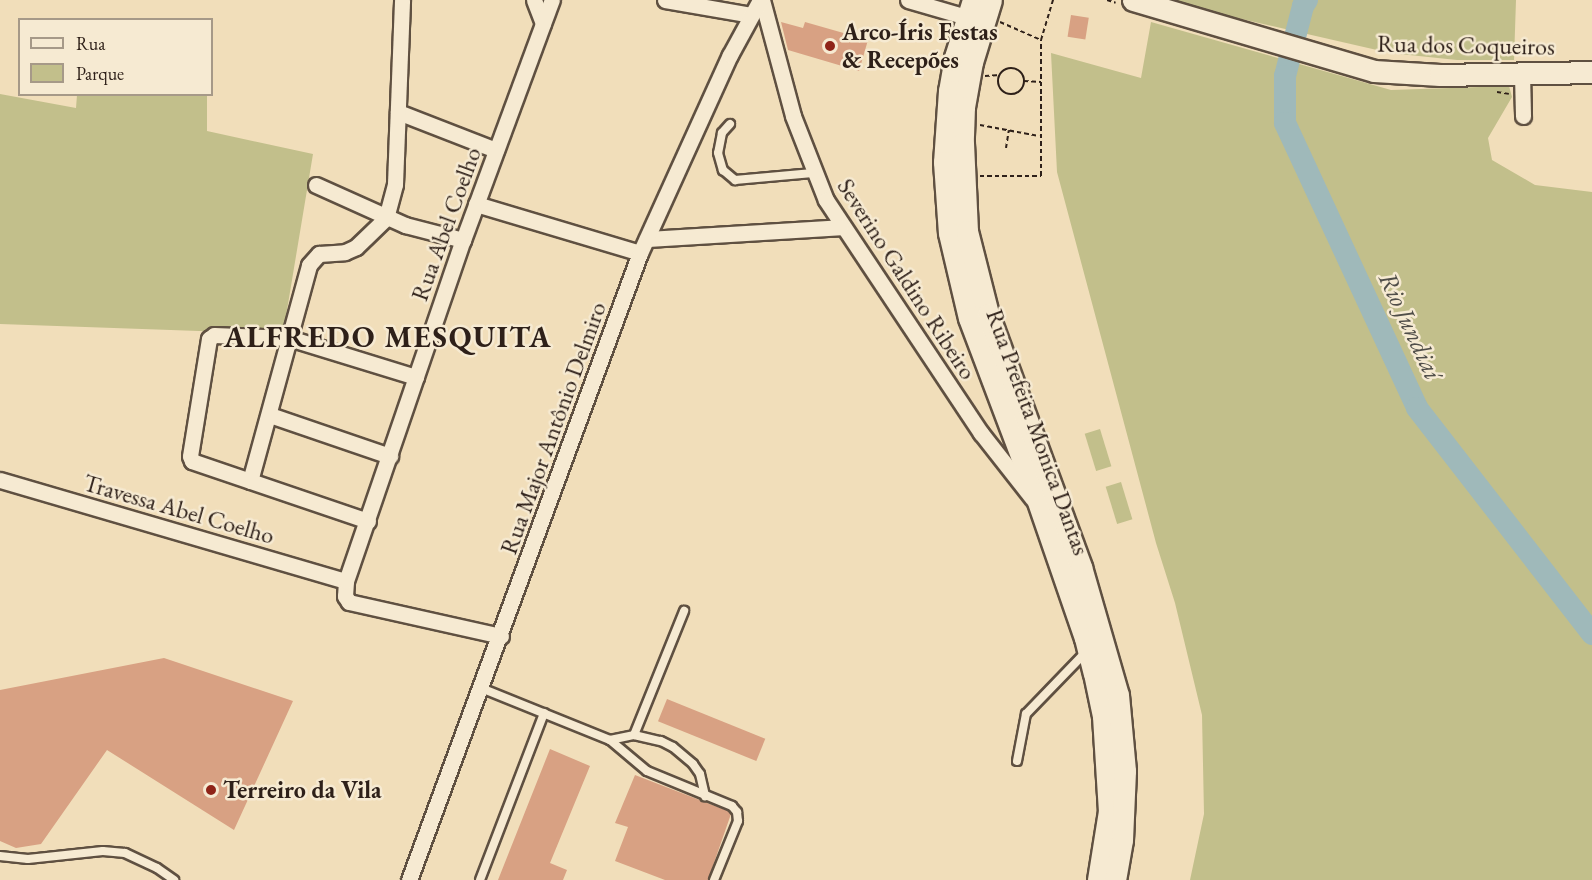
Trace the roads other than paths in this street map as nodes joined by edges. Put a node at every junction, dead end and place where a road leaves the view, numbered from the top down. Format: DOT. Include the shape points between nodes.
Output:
graph roads {
  1 [pos="402,0"];
  2 [pos="534,0"];
  3 [pos="552,0"];
  4 [pos="665,0"];
  5 [pos="761,0"];
  6 [pos="908,0"];
  7 [pos="1133,0"];
  8 [pos="982,12"];
  9 [pos="752,15"];
  10 [pos="543,23"];
  11 [pos="1592,72"];
  12 [pos="1522,74"];
  13 [pos="398,112"];
  14 [pos="1523,116"];
  15 [pos="730,124"];
  16 [pos="496,150"];
  17 [pos="813,173"];
  18 [pos="316,185"];
  19 [pos="476,204"];
  20 [pos="386,218"];
  21 [pos="841,227"];
  22 [pos="463,240"];
  23 [pos="644,246"];
  24 [pos="290,338"];
  25 [pos="416,377"];
  26 [pos="270,415"];
  27 [pos="390,456"];
  28 [pos="0,480"];
  29 [pos="250,482"];
  30 [pos="1048,506"];
  31 [pos="368,521"];
  32 [pos="346,581"];
  33 [pos="684,611"];
  34 [pos="501,636"];
  35 [pos="1088,650"];
  36 [pos="481,688"];
  37 [pos="544,713"];
  38 [pos="634,735"];
  39 [pos="610,740"];
  40 [pos="1017,761"];
  41 [pos="705,796"];
  42 [pos="0,856"];
  43 [pos="174,880"];
  44 [pos="409,880"];
  45 [pos="480,880"];
  46 [pos="714,880"];
  47 [pos="1098,880"];
  48 [pos="1115,880"];
  1 -- 13 [label="street"];
  2 -- 10 [label="street"];
  3 -- 10 [label="street, Rua Abel Coelho"];
  4 -- 9 [label="street"];
  5 -- 9 [label="street, Rua Major Antônio Delmiro"];
  5 -- 17 [label="street, Severino Galdino Ribeiro"];
  6 -- 8 [label="street"];
  7 -- 12 [label="main road, Rua dos Coqueiros" via="1364,68 1397,74"];
  8 -- 30 [label="main road, Rua Prefeita Monica Dantas" via="964,107 967,231 988,314"];
  9 -- 23 [label="street, Rua Major Antônio Delmiro"];
  10 -- 16 [label="street, Rua Abel Coelho"];
  11 -- 12 [label="main road, Rua dos Coqueiros"];
  12 -- 14 [label="street"];
  13 -- 16 [label="street"];
  13 -- 20 [label="street" via="394,184"];
  15 -- 17 [label="lane" via="722,133 718,153 723,170 735,180"];
  16 -- 19 [label="street, Rua Abel Coelho"];
  17 -- 21 [label="street, Severino Galdino Ribeiro"];
  18 -- 20 [label="street"];
  19 -- 22 [label="street, Rua Abel Coelho"];
  19 -- 23 [label="street"];
  20 -- 22 [label="street"];
  20 -- 24 [label="street" via="356,248 319,254 313,259"];
  21 -- 23 [label="street"];
  21 -- 30 [label="street, Severino Galdino Ribeiro" via="981,433"];
  22 -- 25 [label="street, Rua Abel Coelho"];
  23 -- 34 [label="street, Rua Major Antônio Delmiro"];
  24 -- 25 [label="street"];
  24 -- 26 [label="street"];
  24 -- 29 [label="street, Travessa Abel Coelho" via="210,337 190,456 193,462"];
  25 -- 27 [label="street, Rua Abel Coelho"];
  26 -- 27 [label="street"];
  26 -- 29 [label="street"];
  27 -- 31 [label="street, Rua Abel Coelho"];
  28 -- 32 [label="street, Travessa Abel Coelho"];
  29 -- 31 [label="street, Travessa Abel Coelho"];
  30 -- 35 [label="main road, Rua Prefeita Monica Dantas"];
  30 -- 48 [label="main road, Rua Prefeita Monica Dantas" via="1081,567 1118,695 1124,737 1125,807"];
  31 -- 32 [label="street, Rua Abel Coelho"];
  32 -- 34 [label="street, Rua Abel Coelho" via="347,601"];
  33 -- 38 [label="lane"];
  34 -- 36 [label="street, Rua Major Antônio Delmiro"];
  35 -- 40 [label="lane" via="1030,707"];
  35 -- 47 [label="main road, Rua Prefeita Monica Dantas" via="1108,758 1109,811"];
  36 -- 37 [label="lane"];
  36 -- 44 [label="street, Rua Major Antônio Delmiro"];
  37 -- 39 [label="lane"];
  37 -- 45 [label="lane"];
  38 -- 39 [label="lane"];
  38 -- 41 [label="lane" via="661,741 683,754 700,774"];
  39 -- 41 [label="lane" via="647,771"];
  41 -- 46 [label="lane" via="732,806 738,817"];
  42 -- 43 [label="lane" via="28,859 125,853"];
}
